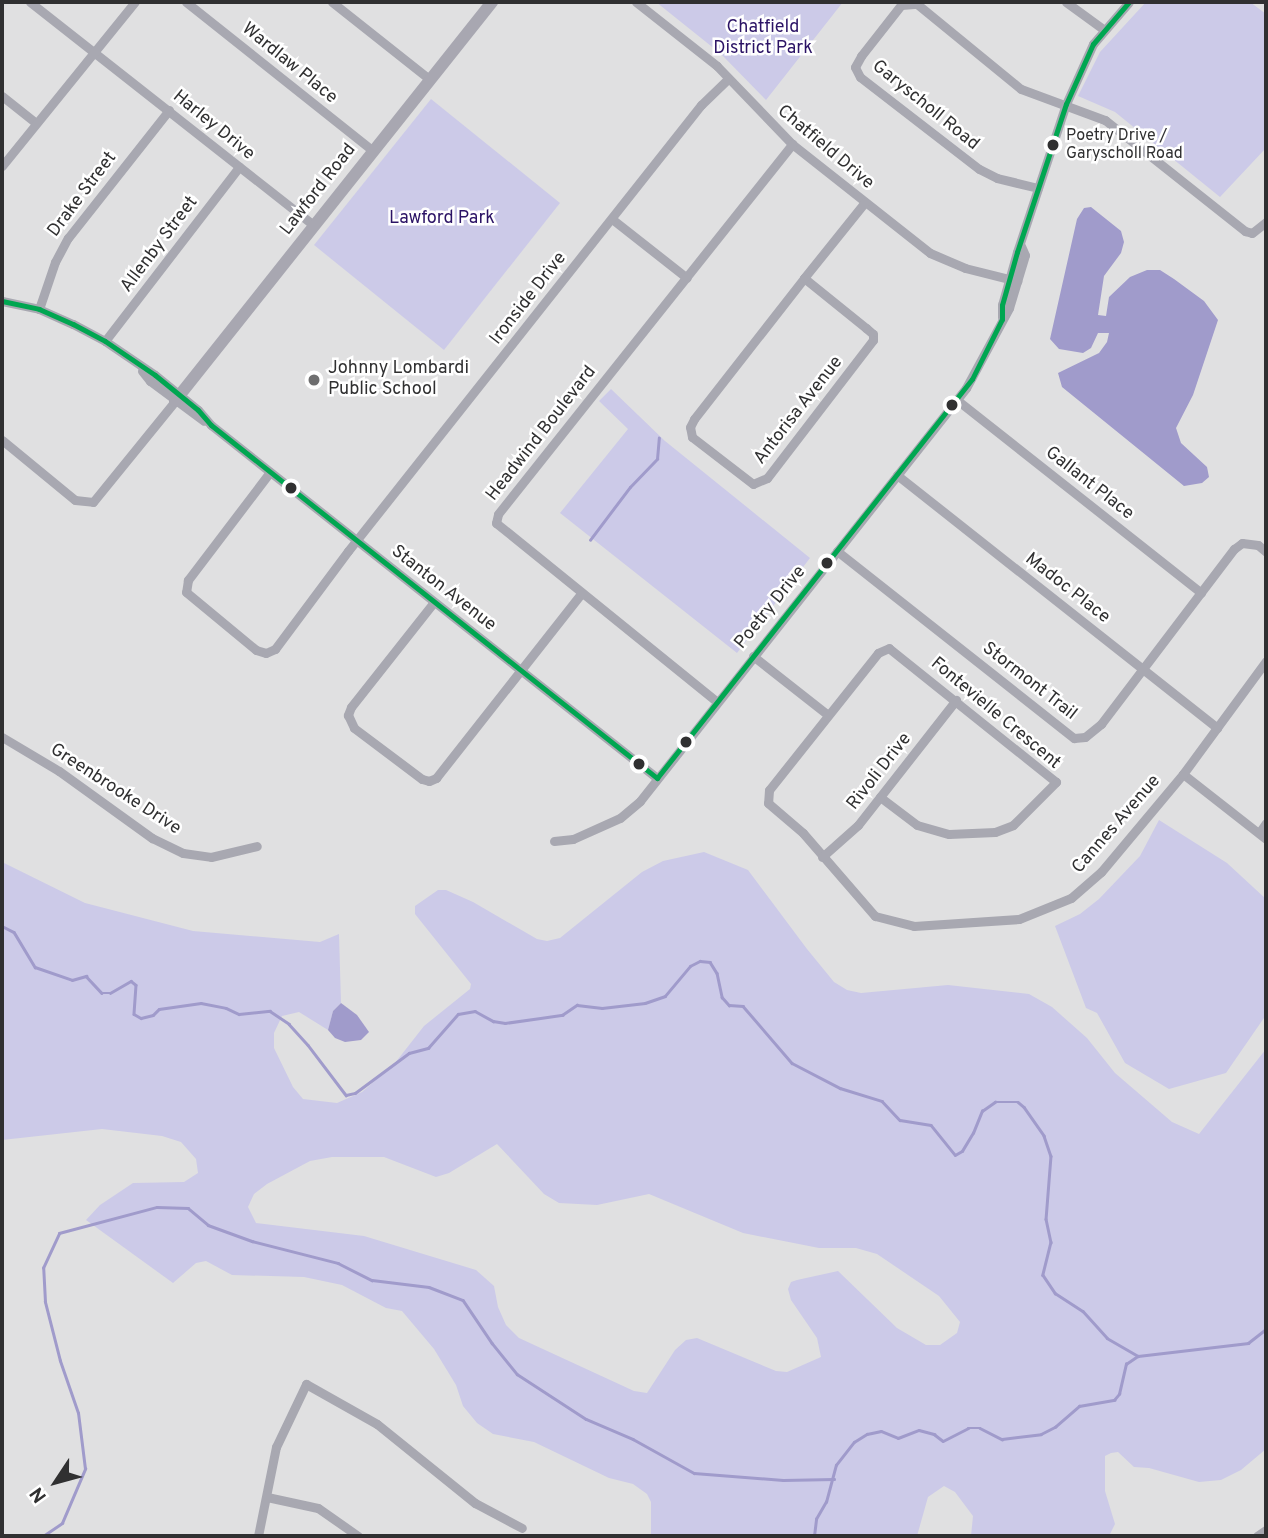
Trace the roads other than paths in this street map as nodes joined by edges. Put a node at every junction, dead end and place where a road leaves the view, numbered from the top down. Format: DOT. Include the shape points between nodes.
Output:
graph roads {
  1 [pos="30,2"];
  2 [pos="135,2"];
  3 [pos="186,2"];
  4 [pos="332,2"];
  5 [pos="635,2"];
  6 [pos="1066,2"];
  7 [pos="1129,2"];
  8 [pos="488,3"];
  9 [pos="1103,29"];
  10 [pos="93,52"];
  11 [pos="429,79"];
  12 [pos="728,79"];
  13 [pos="2,96"];
  14 [pos="1066,103"];
  15 [pos="169,110"];
  16 [pos="36,123"];
  17 [pos="792,144"];
  18 [pos="372,150"];
  19 [pos="2,166"];
  20 [pos="239,167"];
  21 [pos="1038,188"];
  22 [pos="865,202"];
  23 [pos="612,219"];
  24 [pos="1266,222"];
  25 [pos="313,225"];
  26 [pos="687,278"];
  27 [pos="804,278"];
  28 [pos="1013,280"];
  29 [pos="2,301"];
  30 [pos="40,309"];
  31 [pos="105,341"];
  32 [pos="177,398"];
  33 [pos="957,400"];
  34 [pos="2,440"];
  35 [pos="270,472"];
  36 [pos="897,475"];
  37 [pos="356,541"];
  38 [pos="836,551"];
  39 [pos="1266,552"];
  40 [pos="1200,593"];
  41 [pos="580,594"];
  42 [pos="434,602"];
  43 [pos="889,648"];
  44 [pos="753,656"];
  45 [pos="1266,661"];
  46 [pos="520,670"];
  47 [pos="1143,670"];
  48 [pos="956,700"];
  49 [pos="716,701"];
  50 [pos="828,715"];
  51 [pos="1217,728"];
  52 [pos="2,737"];
  53 [pos="1183,774"];
  54 [pos="657,778"];
  55 [pos="880,797"];
  56 [pos="1266,823"];
  57 [pos="1263,836"];
  58 [pos="554,841"];
  59 [pos="257,846"];
  60 [pos="822,857"];
  61 [pos="267,1497"];
  62 [pos="522,1528"];
  63 [pos="1266,1530"];
  64 [pos="258,1536"];
  65 [pos="358,1536"];
  66 [pos="1257,1536"];
  1 -- 10 [label="street, Harley Drive"];
  2 -- 10 [label="street"];
  3 -- 18 [label="street, Wardlaw Place"];
  4 -- 11 [label="street"];
  5 -- 12 [label="street, Chatfield Drive"];
  6 -- 9 [label="street"];
  7 -- 9 [label="street, Poetry Drive"];
  8 -- 11 [label="street, Lawford Road"];
  9 -- 14 [label="street, Poetry Drive"];
  10 -- 15 [label="street, Harley Drive"];
  10 -- 16 [label="street"];
  11 -- 18 [label="street, Lawford Road"];
  12 -- 17 [label="street, Chatfield Drive"];
  12 -- 23 [label="street, Ironside Drive" via="701,105"];
  13 -- 16 [label="street"];
  14 -- 21 [label="street, Poetry Drive"];
  14 -- 21 [label="street, Garyscholl Road" via="1021,89 917,4 901,5 855,67 860,77 968,162 997,178"];
  14 -- 24 [label="street" via="1105,120 1245,231 1252,233"];
  15 -- 20 [label="street, Harley Drive"];
  15 -- 30 [label="street, Drake Street" via="68,238"];
  16 -- 19 [label="street"];
  17 -- 22 [label="street, Chatfield Drive"];
  17 -- 26 [label="street, Headwind Boulevard"];
  18 -- 25 [label="street, Lawford Road"];
  20 -- 25 [label="street, Harley Drive"];
  20 -- 31 [label="street, Allenby Street"];
  21 -- 28 [label="street, Poetry Drive" via="1021,246 1025,255"];
  22 -- 27 [label="street, Antorisa Avenue"];
  22 -- 28 [label="street, Chatfield Drive" via="930,253"];
  23 -- 26 [label="street"];
  23 -- 37 [label="street, Ironside Drive"];
  25 -- 32 [label="street, Lawford Road"];
  26 -- 41 [label="street, Headwind Boulevard" via="498,514 496,523 501,530"];
  27 -- 27 [label="street, Antorisa Avenue" via="690,427 692,437 753,484 767,478 873,340 873,334"];
  28 -- 33 [label="street, Poetry Drive" via="1009,308"];
  29 -- 30 [label="street, Stanton Avenue"];
  30 -- 31 [label="street, Stanton Avenue"];
  31 -- 32 [label="street, Stanton Avenue"];
  32 -- 34 [label="street" via="93,502 75,500"];
  32 -- 35 [label="street, Stanton Avenue"];
  33 -- 36 [label="street, Poetry Drive"];
  33 -- 40 [label="street, Gallant Place"];
  35 -- 37 [label="street, Stanton Avenue"];
  35 -- 37 [label="street, Ironside Drive" via="188,580 186,592 193,601 256,650 271,652"];
  36 -- 38 [label="street, Poetry Drive"];
  36 -- 47 [label="street, Madoc Place"];
  37 -- 42 [label="street, Stanton Avenue"];
  38 -- 44 [label="street, Poetry Drive"];
  38 -- 47 [label="street, Stormont Trail" via="1074,738 1085,737 1101,724"];
  39 -- 40 [label="street, Stormont Trail" via="1258,545 1242,543"];
  40 -- 47 [label="street, Stormont Trail"];
  41 -- 46 [label="street"];
  41 -- 49 [label="street, Headwind Boulevard"];
  42 -- 46 [label="street, Stanton Avenue"];
  42 -- 46 [label="street" via="351,707 348,715 354,727 429,781 436,778"];
  43 -- 48 [label="street, Fontevielle Crescent"];
  43 -- 50 [label="street, Cannes Avenue" via="878,653"];
  44 -- 49 [label="street, Poetry Drive"];
  44 -- 50 [label="street"];
  45 -- 51 [label="street, Cannes Avenue"];
  46 -- 54 [label="street, Stanton Avenue"];
  47 -- 51 [label="street, Madoc Place"];
  48 -- 55 [label="street, Rivoli Drive"];
  48 -- 55 [label="street, Fontevielle Crescent" via="1056,782 1013,825 995,832 949,834 917,825"];
  49 -- 54 [label="street, Poetry Drive"];
  50 -- 60 [label="street, Cannes Avenue" via="769,790 768,803 803,833"];
  51 -- 53 [label="street, Cannes Avenue"];
  52 -- 59 [label="street, Greenbrooke Drive" via="59,771 152,838 183,853 211,857"];
  53 -- 57 [label="street"];
  53 -- 60 [label="street, Cannes Avenue" via="1101,872 1071,898 1019,919 915,926 875,916"];
  54 -- 58 [label="street, Poetry Drive" via="620,818 573,839"];
  55 -- 60 [label="street, Rivoli Drive" via="858,825"];
  56 -- 57 [label="street"];
  61 -- 62 [label="street" via="280,1436 306,1384 377,1424 475,1503"];
  61 -- 64 [label="street"];
  61 -- 65 [label="street" via="318,1508"];
  63 -- 66 [label="street"];
}
